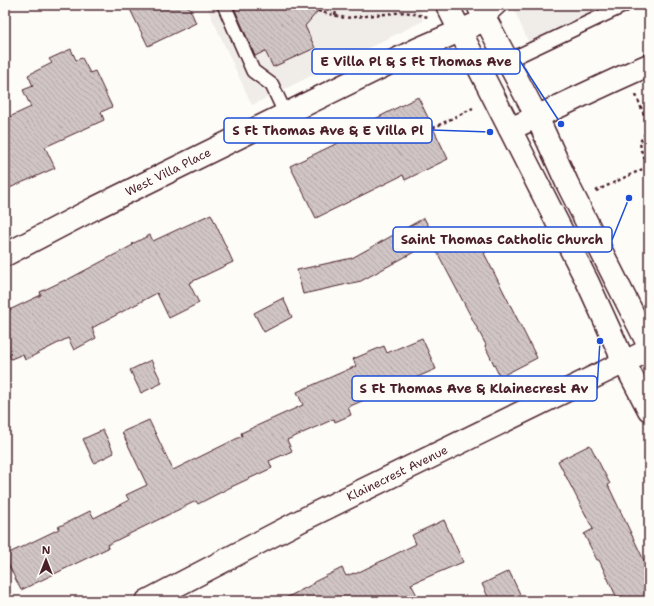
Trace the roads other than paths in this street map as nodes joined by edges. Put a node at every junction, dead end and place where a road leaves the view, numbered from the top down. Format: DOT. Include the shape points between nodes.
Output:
graph roads {
  1 [pos="224,5"];
  2 [pos="447,5"];
  3 [pos="501,5"];
  4 [pos="625,5"];
  5 [pos="482,12"];
  6 [pos="460,31"];
  7 [pos="507,61"];
  8 [pos="649,65"];
  9 [pos="286,115"];
  10 [pos="537,117"];
  11 [pos="510,128"];
  12 [pos="5,255"];
  13 [pos="649,346"];
  14 [pos="649,350"];
  15 [pos="624,362"];
  16 [pos="649,410"];
  17 [pos="147,601"];
  1 -- 9 [label="lane" via="253,71 272,85"];
  2 -- 6 [label="street"];
  3 -- 5 [label="lane"];
  4 -- 7 [label="lane"];
  5 -- 6 [label="street, West Villa Place"];
  5 -- 7 [label="street"];
  6 -- 9 [label="street, West Villa Place" via="418,49"];
  6 -- 11 [label="street"];
  7 -- 10 [label="street"];
  8 -- 10 [label="street"];
  9 -- 12 [label="street, West Villa Place"];
  10 -- 11 [label="street"];
  10 -- 13 [label="street" via="575,200"];
  11 -- 15 [label="street" via="588,283"];
  14 -- 15 [label="street, Klainecrest Avenue"];
  15 -- 16 [label="street"];
  15 -- 17 [label="street, Klainecrest Avenue" via="306,518"];
}
